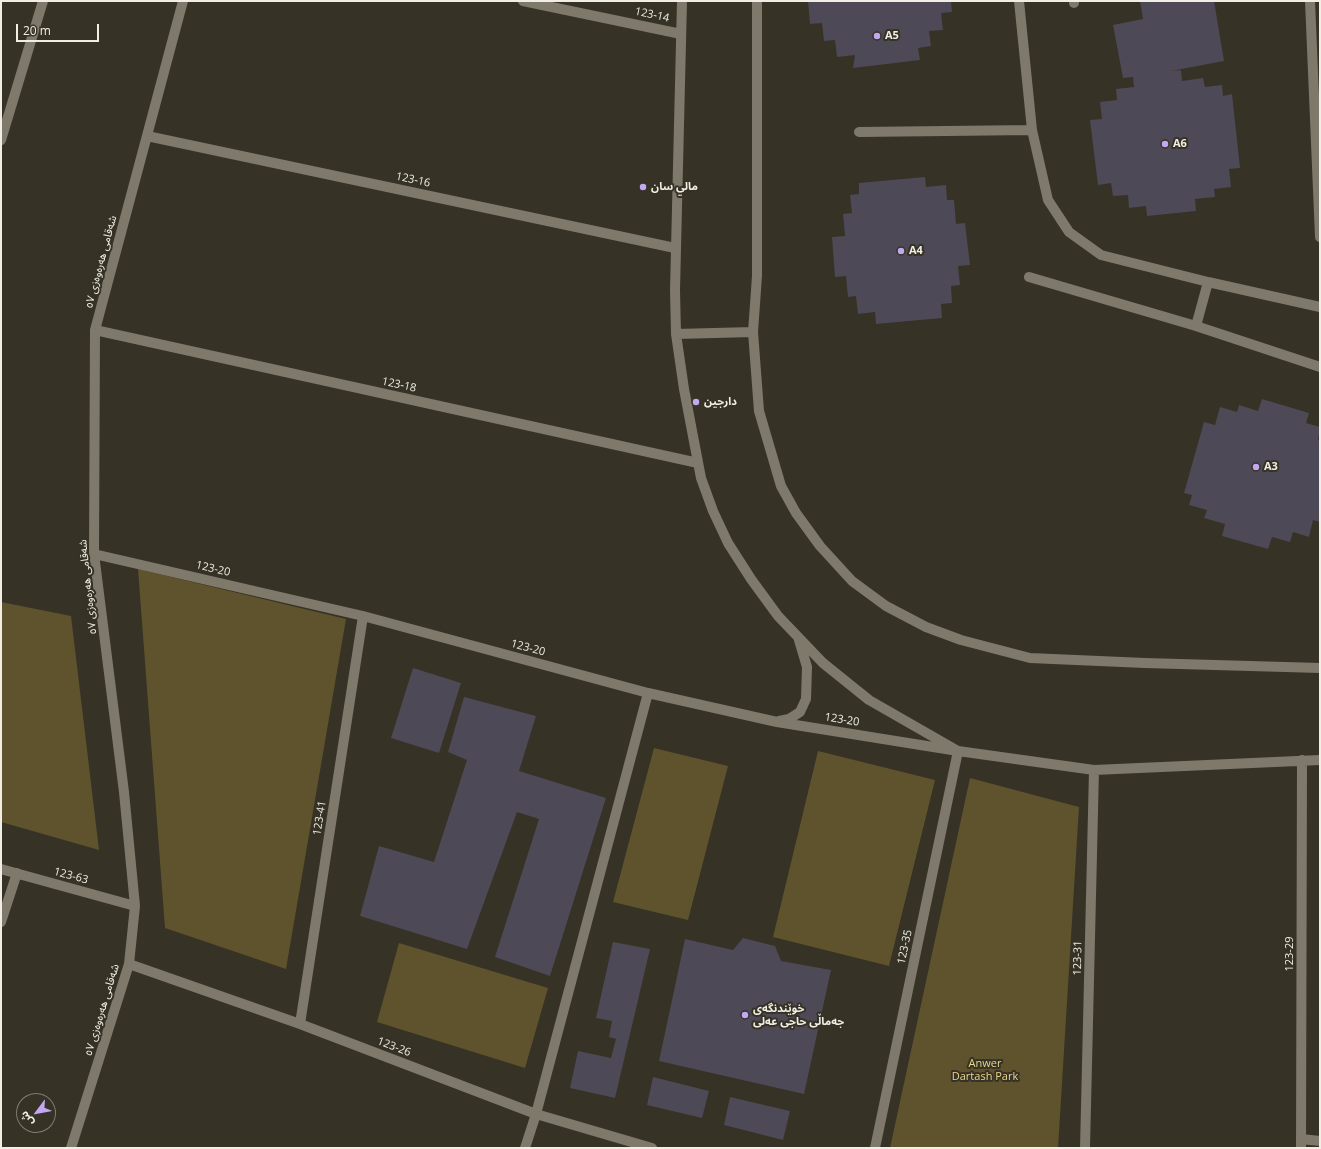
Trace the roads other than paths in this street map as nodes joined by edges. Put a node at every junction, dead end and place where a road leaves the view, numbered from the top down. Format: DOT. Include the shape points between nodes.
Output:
graph roads {
  1 [pos="43,1"];
  2 [pos="183,1"];
  3 [pos="523,1"];
  4 [pos="682,1"];
  5 [pos="757,1"];
  6 [pos="1019,1"];
  7 [pos="1310,1"];
  8 [pos="1316,25"];
  9 [pos="682,34"];
  10 [pos="1032,130"];
  11 [pos="859,132"];
  12 [pos="147,136"];
  13 [pos="1,140"];
  14 [pos="1320,237"];
  15 [pos="675,248"];
  16 [pos="1029,277"];
  17 [pos="1208,282"];
  18 [pos="1320,307"];
  19 [pos="1196,326"];
  20 [pos="95,330"];
  21 [pos="753,332"];
  22 [pos="676,334"];
  23 [pos="1320,367"];
  24 [pos="698,463"];
  25 [pos="94,554"];
  26 [pos="363,616"];
  27 [pos="798,638"];
  28 [pos="1320,668"];
  29 [pos="648,693"];
  30 [pos="777,722"];
  31 [pos="958,751"];
  32 [pos="1302,760"];
  33 [pos="1320,760"];
  34 [pos="1094,770"];
  35 [pos="1,869"];
  36 [pos="17,873"];
  37 [pos="135,906"];
  38 [pos="1,922"];
  39 [pos="129,964"];
  40 [pos="300,1024"];
  41 [pos="536,1114"];
  42 [pos="1320,1141"];
  43 [pos="1301,1144"];
  44 [pos="71,1148"];
  45 [pos="526,1148"];
  46 [pos="652,1148"];
  47 [pos="875,1148"];
  48 [pos="1085,1148"];
  1 -- 13 [label="street"];
  2 -- 12 [label="street, شەقامی هەرەوەزی ٥٧"];
  3 -- 9 [label="street, 123-14"];
  4 -- 9 [label="street"];
  5 -- 21 [label="street" via="757,276"];
  6 -- 10 [label="street"];
  7 -- 8 [label="street"];
  8 -- 14 [label="street"];
  9 -- 15 [label="street"];
  10 -- 11 [label="street"];
  10 -- 17 [label="street" via="1048,200 1069,232 1101,255"];
  12 -- 15 [label="street, 123-16"];
  12 -- 20 [label="street, شەقامی هەرەوەزی ٥٧"];
  15 -- 22 [label="street"];
  16 -- 19 [label="street"];
  17 -- 18 [label="street"];
  17 -- 19 [label="street"];
  19 -- 23 [label="street"];
  20 -- 24 [label="street, 123-18"];
  20 -- 25 [label="street, شەقامی هەرەوەزی ٥٧"];
  21 -- 22 [label="street"];
  21 -- 28 [label="street" via="759,411 781,486 796,513 820,546 852,581 886,606 961,640 1030,658"];
  22 -- 24 [label="street"];
  24 -- 27 [label="street" via="713,511 728,543 778,616"];
  25 -- 26 [label="street, 123-20"];
  25 -- 37 [label="street, شەقامی هەرەوەزی ٥٧" via="124,792"];
  26 -- 29 [label="street, 123-20"];
  26 -- 40 [label="street, 123-41"];
  27 -- 30 [label="street" via="807,667 806,699 800,712 789,719"];
  27 -- 31 [label="street" via="823,663 869,700"];
  29 -- 30 [label="street, 123-20"];
  29 -- 41 [label="street"];
  30 -- 31 [label="street, 123-20"];
  31 -- 34 [label="street, 123-20"];
  31 -- 47 [label="street, 123-35"];
  32 -- 33 [label="street, 123-20"];
  32 -- 34 [label="street, 123-20"];
  32 -- 43 [label="street, 123-29"];
  34 -- 48 [label="street, 123-31"];
  35 -- 36 [label="street, 123-63"];
  36 -- 37 [label="street, 123-63"];
  36 -- 38 [label="street"];
  37 -- 39 [label="street, شەقامی هەرەوەزی ٥٧"];
  39 -- 40 [label="street, 123-26"];
  39 -- 44 [label="street, شەقامی هەرەوەزی ٥٧"];
  40 -- 41 [label="street, 123-26"];
  41 -- 45 [label="street"];
  41 -- 46 [label="street, 123-26"];
  42 -- 43 [label="street"];
}
